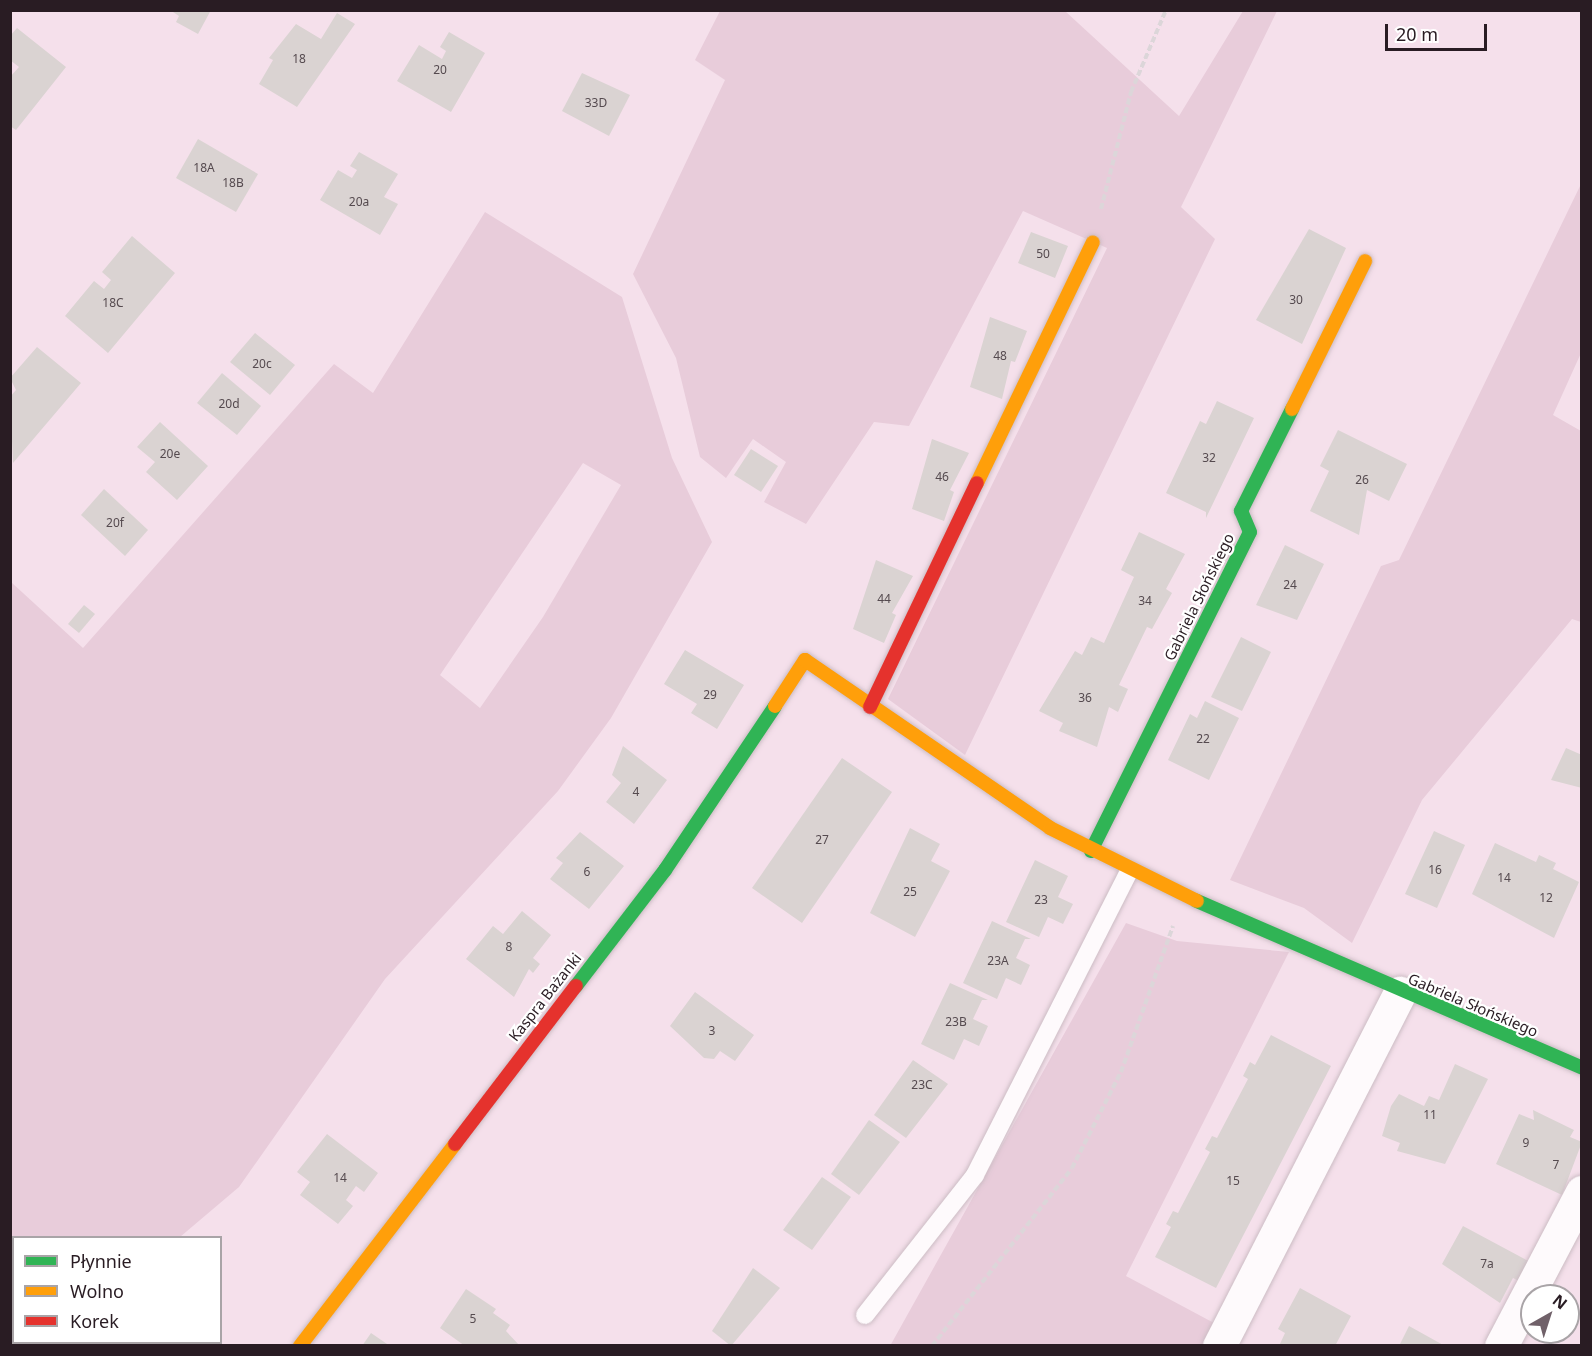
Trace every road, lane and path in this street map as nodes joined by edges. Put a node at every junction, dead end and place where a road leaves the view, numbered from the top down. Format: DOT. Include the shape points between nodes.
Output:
graph roads {
  1 [pos="1166,10"];
  2 [pos="1093,242"];
  3 [pos="1365,261"];
  4 [pos="805,660"];
  5 [pos="870,707"];
  6 [pos="1091,851"];
  7 [pos="1129,872"];
  8 [pos="1182,897"];
  9 [pos="1400,993"];
  10 [pos="1581,1068"];
  11 [pos="1581,1192"];
  12 [pos="865,1315"];
  13 [pos="300,1346"];
  14 [pos="932,1346"];
  15 [pos="1219,1346"];
  16 [pos="1501,1346"];
  1 -- 2 [label="path" via="1131,92"];
  2 -- 5 [label="street"];
  3 -- 6 [label="street, Gabriela Słońskiego" via="1241,511 1250,532"];
  4 -- 5 [label="street, Gabriela Słońskiego"];
  4 -- 13 [label="street, Kaspra Bażanki" via="665,870"];
  5 -- 6 [label="street, Gabriela Słońskiego"];
  6 -- 7 [label="street, Gabriela Słońskiego"];
  7 -- 8 [label="street, Gabriela Słońskiego"];
  7 -- 12 [label="lane" via="975,1175"];
  8 -- 9 [label="street, Gabriela Słońskiego"];
  8 -- 14 [label="path" via="1121,1072 1072,1168"];
  9 -- 10 [label="street, Gabriela Słońskiego"];
  9 -- 15 [label="street"];
  11 -- 16 [label="street"];
}
